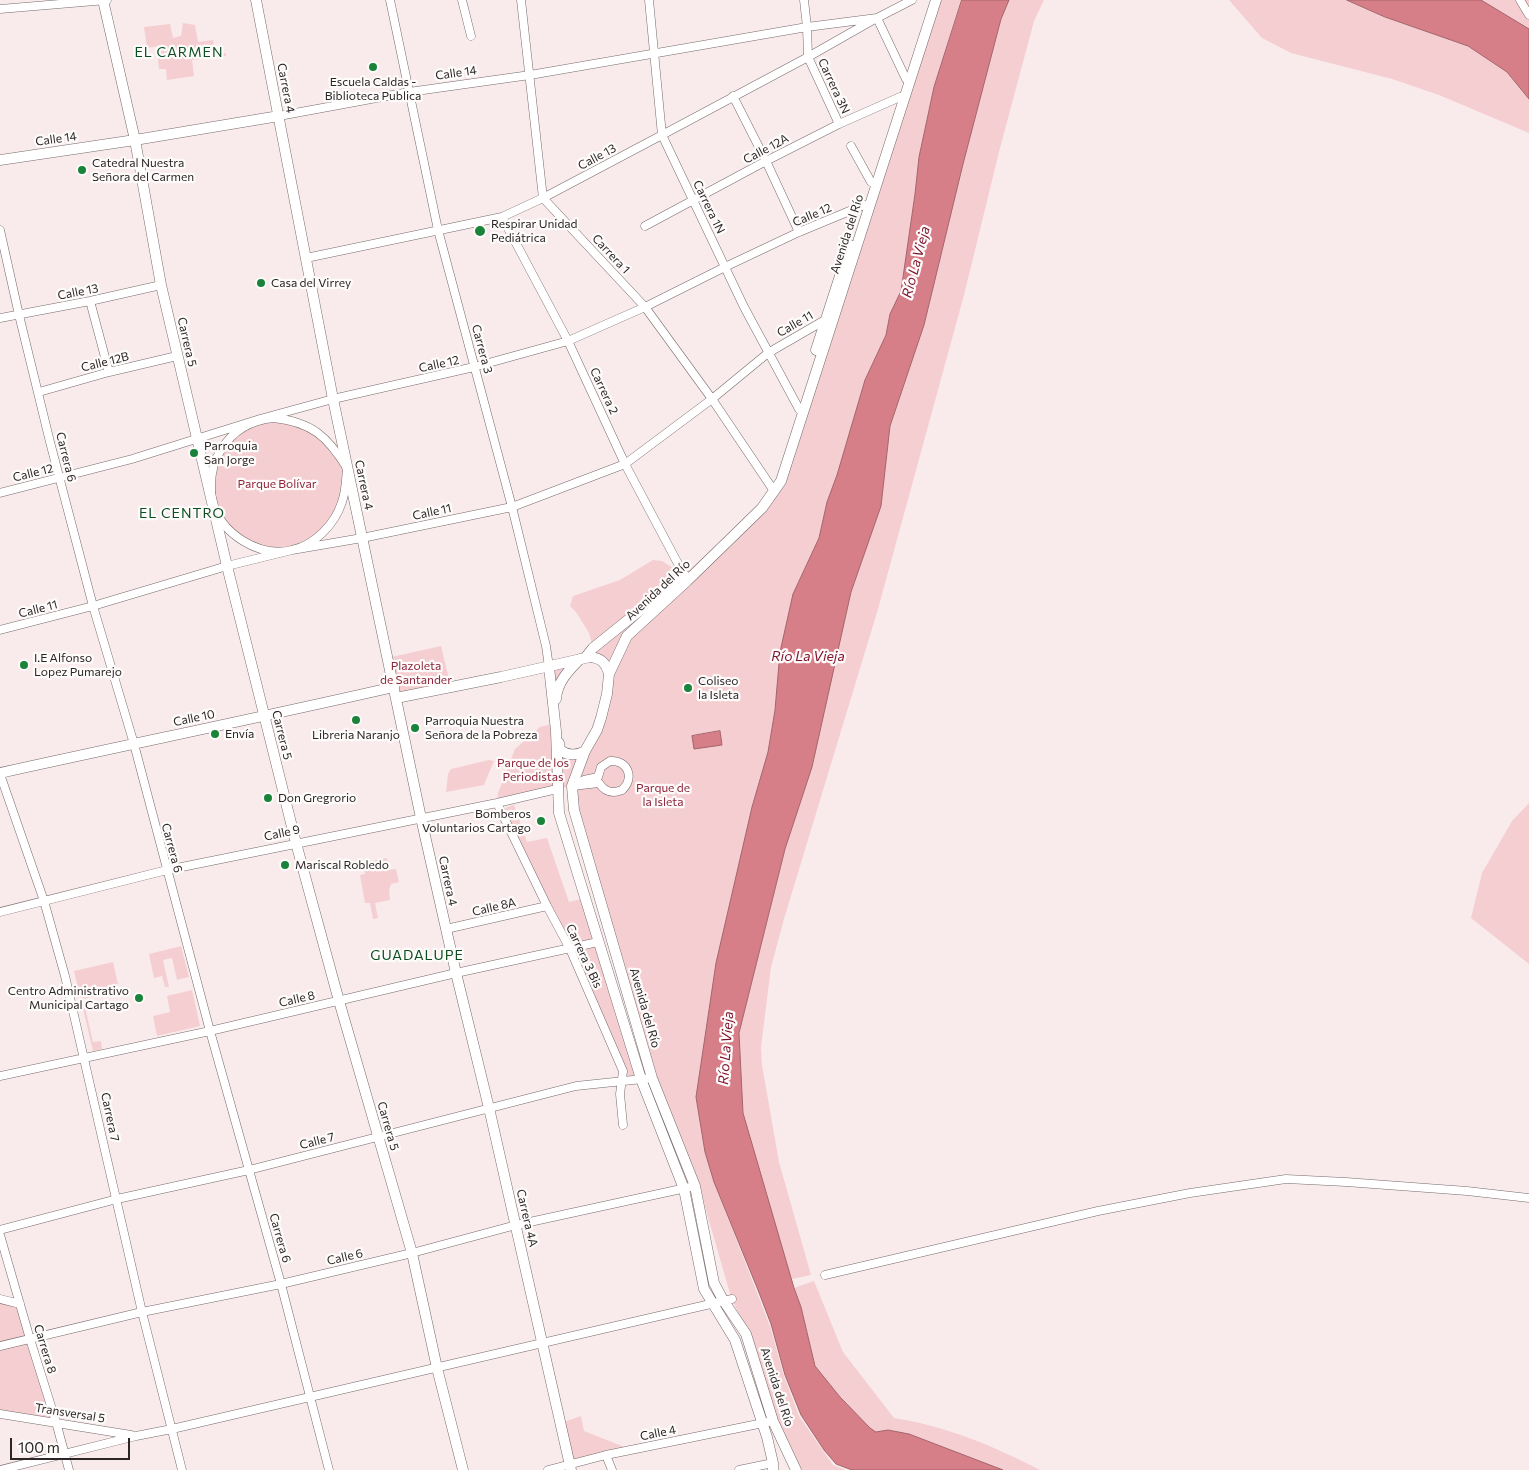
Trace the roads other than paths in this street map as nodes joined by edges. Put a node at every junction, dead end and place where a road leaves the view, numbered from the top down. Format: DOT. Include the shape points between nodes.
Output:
graph roads {
  1 [pos="103,0"];
  2 [pos="107,0"];
  3 [pos="256,0"];
  4 [pos="390,0"];
  5 [pos="462,0"];
  6 [pos="522,0"];
  7 [pos="649,0"];
  8 [pos="804,0"];
  9 [pos="912,0"];
  10 [pos="935,0"];
  11 [pos="1520,0"];
  12 [pos="0,9"];
  13 [pos="1529,15"];
  14 [pos="877,18"];
  15 [pos="807,27"];
  16 [pos="471,36"];
  17 [pos="654,54"];
  18 [pos="808,57"];
  19 [pos="530,75"];
  20 [pos="906,79"];
  21 [pos="409,92"];
  22 [pos="733,96"];
  23 [pos="900,97"];
  24 [pos="279,116"];
  25 [pos="839,124"];
  26 [pos="662,135"];
  27 [pos="135,140"];
  28 [pos="851,146"];
  29 [pos="0,160"];
  30 [pos="766,161"];
  31 [pos="872,182"];
  32 [pos="543,198"];
  33 [pos="693,201"];
  34 [pos="864,205"];
  35 [pos="502,217"];
  36 [pos="645,226"];
  37 [pos="0,230"];
  38 [pos="438,230"];
  39 [pos="799,232"];
  40 [pos="306,258"];
  41 [pos="725,267"];
  42 [pos="161,285"];
  43 [pos="90,301"];
  44 [pos="645,307"];
  45 [pos="19,315"];
  46 [pos="0,318"];
  47 [pos="825,320"];
  48 [pos="568,342"];
  49 [pos="768,352"];
  50 [pos="177,356"];
  51 [pos="474,367"];
  52 [pos="109,372"];
  53 [pos="39,392"];
  54 [pos="333,399"];
  55 [pos="712,400"];
  56 [pos="799,409"];
  57 [pos="260,419"];
  58 [pos="198,438"];
  59 [pos="625,464"];
  60 [pos="347,468"];
  61 [pos="60,478"];
  62 [pos="773,490"];
  63 [pos="0,493"];
  64 [pos="212,500"];
  65 [pos="512,507"];
  66 [pos="362,538"];
  67 [pos="292,550"];
  68 [pos="227,566"];
  69 [pos="684,575"];
  70 [pos="94,606"];
  71 [pos="0,630"];
  72 [pos="583,658"];
  73 [pos="549,666"];
  74 [pos="608,674"];
  75 [pos="394,687"];
  76 [pos="396,698"];
  77 [pos="553,704"];
  78 [pos="264,717"];
  79 [pos="558,738"];
  80 [pos="134,744"];
  81 [pos="585,751"];
  82 [pos="0,774"];
  83 [pos="598,780"];
  84 [pos="572,786"];
  85 [pos="558,789"];
  86 [pos="497,803"];
  87 [pos="421,818"];
  88 [pos="296,843"];
  89 [pos="167,870"];
  90 [pos="44,901"];
  91 [pos="547,906"];
  92 [pos="0,912"];
  93 [pos="446,929"];
  94 [pos="598,942"];
  95 [pos="570,949"];
  96 [pos="456,973"];
  97 [pos="339,1000"];
  98 [pos="210,1031"];
  99 [pos="85,1058"];
  100 [pos="0,1076"];
  101 [pos="652,1078"];
  102 [pos="641,1079"];
  103 [pos="622,1081"];
  104 [pos="489,1108"];
  105 [pos="622,1125"];
  106 [pos="378,1137"];
  107 [pos="249,1170"];
  108 [pos="695,1186"];
  109 [pos="684,1188"];
  110 [pos="1529,1198"];
  111 [pos="117,1199"];
  112 [pos="516,1225"];
  113 [pos="0,1230"];
  114 [pos="0,1235"];
  115 [pos="412,1252"];
  116 [pos="825,1275"];
  117 [pos="281,1284"];
  118 [pos="0,1299"];
  119 [pos="728,1299"];
  120 [pos="712,1303"];
  121 [pos="20,1304"];
  122 [pos="142,1312"];
  123 [pos="30,1340"];
  124 [pos="542,1342"];
  125 [pos="0,1346"];
  126 [pos="437,1368"];
  127 [pos="310,1397"];
  128 [pos="0,1414"];
  129 [pos="56,1422"];
  130 [pos="768,1423"];
  131 [pos="172,1429"];
  132 [pos="136,1436"];
  133 [pos="64,1453"];
  134 [pos="606,1455"];
  135 [pos="773,1466"];
  136 [pos="570,1467"];
  137 [pos="0,1470"];
  138 [pos="69,1470"];
  139 [pos="182,1470"];
  140 [pos="329,1470"];
  141 [pos="463,1470"];
  142 [pos="548,1470"];
  143 [pos="612,1470"];
  144 [pos="739,1470"];
  145 [pos="796,1470"];
  1 -- 2 [label="street"];
  1 -- 12 [label="street"];
  1 -- 27 [label="main road, Carrera 5"];
  3 -- 24 [label="main road, Carrera 4"];
  4 -- 21 [label="street, Carrera 3"];
  5 -- 16 [label="street"];
  6 -- 19 [label="street"];
  7 -- 17 [label="street, Carrera 1N"];
  8 -- 15 [label="street"];
  9 -- 14 [label="street, Calle 14"];
  10 -- 20 [label="main road, Avenida del Río"];
  10 -- 62 [label="main road, Avenida del Río" via="781,482"];
  11 -- 13 [label="street"];
  14 -- 15 [label="street, Calle 14"];
  14 -- 18 [label="street, Calle 13"];
  14 -- 20 [label="street"];
  15 -- 17 [label="street, Calle 14"];
  15 -- 18 [label="street"];
  17 -- 19 [label="street, Calle 14"];
  17 -- 26 [label="street, Carrera 1N"];
  18 -- 22 [label="street, Calle 13"];
  18 -- 25 [label="street, Carrera 3N"];
  19 -- 21 [label="street, Calle 14"];
  19 -- 32 [label="street"];
  20 -- 23 [label="main road, Avenida del Río"];
  21 -- 24 [label="street, Calle 14"];
  21 -- 38 [label="street, Carrera 3"];
  22 -- 26 [label="street, Calle 13"];
  22 -- 30 [label="street"];
  23 -- 25 [label="street, Calle 12A"];
  23 -- 31 [label="main road, Avenida del Río"];
  24 -- 27 [label="main road, Calle 14"];
  24 -- 40 [label="main road, Carrera 4"];
  25 -- 30 [label="street, Calle 12A"];
  26 -- 32 [label="street, Calle 13"];
  26 -- 33 [label="street, Carrera 1N"];
  27 -- 29 [label="main road, Calle 14"];
  27 -- 42 [label="main road, Carrera 5"];
  28 -- 31 [label="street"];
  30 -- 33 [label="street, Calle 12A"];
  30 -- 39 [label="street"];
  31 -- 34 [label="main road, Avenida del Río"];
  32 -- 35 [label="street, Calle 13"];
  32 -- 44 [label="street, Carrera 1"];
  33 -- 36 [label="street, Calle 12A"];
  33 -- 41 [label="street, Carrera 1N"];
  34 -- 39 [label="street, Calle 12"];
  34 -- 47 [label="main road, Avenida del Río"];
  35 -- 38 [label="street, Calle 13"];
  35 -- 48 [label="street, Carrera 2"];
  37 -- 45 [label="street, Carrera 6"];
  38 -- 40 [label="street, Calle 13"];
  38 -- 51 [label="street, Carrera 3"];
  39 -- 41 [label="street, Calle 12"];
  40 -- 54 [label="main road, Carrera 4"];
  41 -- 44 [label="street, Calle 12"];
  41 -- 49 [label="street, Carrera 1N"];
  42 -- 43 [label="street, Calle 13"];
  42 -- 50 [label="main road, Carrera 5"];
  43 -- 45 [label="street, Calle 13"];
  43 -- 52 [label="street"];
  44 -- 48 [label="street, Calle 12"];
  44 -- 55 [label="street, Carrera 1"];
  45 -- 46 [label="street, Calle 13"];
  45 -- 53 [label="street, Carrera 6"];
  47 -- 49 [label="street, Calle 11"];
  47 -- 56 [label="main road, Avenida del Río"];
  48 -- 51 [label="street, Calle 12"];
  48 -- 59 [label="street, Carrera 2"];
  49 -- 55 [label="street, Calle 11"];
  49 -- 56 [label="street, Carrera 1N"];
  50 -- 52 [label="street, Calle 12B"];
  50 -- 58 [label="main road, Carrera 5"];
  51 -- 54 [label="street, Calle 12"];
  51 -- 65 [label="street, Carrera 3"];
  52 -- 53 [label="street, Calle 12B"];
  53 -- 61 [label="street, Carrera 6"];
  54 -- 57 [label="street, Calle 12"];
  54 -- 60 [label="main road, Carrera 4"];
  55 -- 59 [label="street, Calle 11"];
  55 -- 62 [label="street, Carrera 1"];
  56 -- 62 [label="main road, Avenida del Río"];
  57 -- 58 [label="street, Calle 12"];
  57 -- 60 [label="street" via="288,419 313,429 333,446"];
  57 -- 64 [label="street" via="241,428 220,452 213,471"];
  58 -- 61 [label="street, Calle 12"];
  58 -- 64 [label="main road, Carrera 5"];
  59 -- 65 [label="street, Calle 11"];
  59 -- 69 [label="street, Carrera 2"];
  60 -- 66 [label="main road, Carrera 4"];
  60 -- 67 [label="street" via="343,500 333,520 311,541"];
  61 -- 63 [label="street, Calle 12"];
  61 -- 70 [label="street, Carrera 6"];
  62 -- 69 [label="main road, Avenida del Río"];
  62 -- 74 [label="main road, Avenida del Río" via="762,508 627,636"];
  64 -- 67 [label="street" via="224,524 243,541 267,550"];
  64 -- 68 [label="main road, Carrera 5"];
  65 -- 66 [label="street, Calle 11"];
  65 -- 73 [label="street, Carrera 3"];
  66 -- 67 [label="street, Calle 11"];
  66 -- 75 [label="main road, Carrera 4"];
  67 -- 68 [label="street, Calle 11"];
  68 -- 70 [label="street, Calle 11"];
  68 -- 78 [label="main road, Carrera 5"];
  69 -- 72 [label="main road, Avenida del Río"];
  70 -- 71 [label="street, Calle 11"];
  70 -- 80 [label="street, Carrera 6"];
  72 -- 73 [label="main road"];
  72 -- 74 [label="main road" via="601,660"];
  72 -- 79 [label="main road, Avenida del Río" via="564,677 556,694"];
  73 -- 76 [label="main road"];
  73 -- 77 [label="main road, Carrera 3"];
  74 -- 81 [label="main road, Avenida del Río" via="601,718"];
  75 -- 76 [label="main road, Carrera 4"];
  75 -- 78 [label="main road, Calle 10"];
  76 -- 87 [label="main road, Carrera 4"];
  77 -- 79 [label="main road, Avenida del Río"];
  78 -- 80 [label="main road, Calle 10"];
  78 -- 88 [label="main road, Carrera 5"];
  79 -- 81 [label="main road" via="560,750 576,755"];
  79 -- 85 [label="main road, Avenida del Río"];
  80 -- 82 [label="main road, Calle 10"];
  80 -- 89 [label="street, Carrera 6"];
  81 -- 84 [label="main road, Avenida del Río"];
  82 -- 90 [label="street, Carrera 7"];
  83 -- 84 [label="street, Calle 9"];
  84 -- 85 [label="main road, Calle 9"];
  84 -- 101 [label="main road, Avenida del Río" via="574,810"];
  85 -- 86 [label="street, Calle 9"];
  85 -- 94 [label="main road, Avenida del Río" via="559,813"];
  86 -- 87 [label="street, Calle 9"];
  86 -- 91 [label="street, Carrera 3 Bis"];
  87 -- 88 [label="street, Calle 9"];
  87 -- 93 [label="main road, Carrera 4"];
  88 -- 89 [label="street, Calle 9"];
  88 -- 97 [label="main road, Carrera 5"];
  89 -- 90 [label="street, Calle 9"];
  89 -- 98 [label="street, Carrera 6"];
  90 -- 92 [label="street, Calle 9"];
  90 -- 99 [label="street, Carrera 7"];
  91 -- 93 [label="street, Calle 8A"];
  91 -- 95 [label="street, Carrera 3 Bis"];
  93 -- 96 [label="main road, Carrera 4"];
  94 -- 95 [label="street, Calle 8"];
  94 -- 102 [label="main road, Avenida del Río"];
  95 -- 96 [label="street, Calle 8"];
  95 -- 103 [label="street, Carrera 3 Bis" via="623,1071"];
  96 -- 97 [label="street, Calle 8"];
  96 -- 104 [label="main road, Carrera 4A"];
  97 -- 98 [label="street, Calle 8"];
  97 -- 106 [label="main road, Carrera 5"];
  98 -- 99 [label="street, Calle 8"];
  98 -- 107 [label="street, Carrera 6"];
  99 -- 100 [label="street, Calle 8"];
  99 -- 111 [label="street, Carrera 7"];
  101 -- 102 [label="street, Calle 7"];
  101 -- 108 [label="main road, Avenida del Río"];
  102 -- 103 [label="street, Calle 7"];
  102 -- 109 [label="main road, Avenida del Río"];
  103 -- 104 [label="street, Calle 7" via="576,1086"];
  103 -- 105 [label="street, Carrera 3 Bis"];
  104 -- 106 [label="street, Calle 7"];
  104 -- 112 [label="main road, Carrera 4A"];
  106 -- 107 [label="street, Calle 7"];
  106 -- 115 [label="main road, Carrera 5"];
  107 -- 111 [label="street, Calle 7"];
  107 -- 117 [label="street, Carrera 6"];
  108 -- 109 [label="street, Calle 6"];
  108 -- 119 [label="main road, Avenida del Río" via="714,1283"];
  109 -- 112 [label="street, Calle 6"];
  109 -- 120 [label="main road, Avenida del Río" via="704,1289"];
  110 -- 116 [label="street" via="1286,1179 1098,1211"];
  111 -- 113 [label="street, Calle 7"];
  111 -- 122 [label="street, Carrera 7"];
  112 -- 115 [label="street, Calle 6"];
  112 -- 124 [label="main road, Carrera 4A"];
  114 -- 121 [label="street, Carrera 8"];
  115 -- 117 [label="street, Calle 6"];
  115 -- 126 [label="main road, Carrera 5"];
  117 -- 122 [label="street, Calle 6"];
  117 -- 127 [label="street, Carrera 6"];
  118 -- 121 [label="street"];
  119 -- 120 [label="street"];
  119 -- 130 [label="main road, Avenida del Río" via="746,1334"];
  120 -- 124 [label="street"];
  120 -- 130 [label="main road, Avenida del Río" via="735,1340"];
  121 -- 123 [label="street, Carrera 8"];
  122 -- 123 [label="street, Calle 6"];
  122 -- 131 [label="street, Carrera 7"];
  123 -- 125 [label="street, Calle 6"];
  123 -- 129 [label="street, Carrera 8"];
  124 -- 126 [label="street"];
  124 -- 136 [label="main road, Carrera 4A"];
  126 -- 127 [label="street"];
  126 -- 141 [label="main road, Carrera 5"];
  127 -- 131 [label="street"];
  127 -- 140 [label="street, Carrera 6"];
  128 -- 129 [label="street, Transversal 5"];
  129 -- 132 [label="street, Transversal 5"];
  129 -- 133 [label="street, Carrera 8"];
  130 -- 134 [label="street, Calle 4"];
  130 -- 135 [label="main road, Avenida del Río"];
  130 -- 145 [label="main road, Avenida del Río"];
  131 -- 132 [label="street"];
  131 -- 139 [label="street, Carrera 7"];
  132 -- 133 [label="street"];
  133 -- 137 [label="street"];
  133 -- 138 [label="street, Carrera 8"];
  134 -- 136 [label="street, Calle 4"];
  134 -- 143 [label="street"];
  135 -- 144 [label="street"];
  136 -- 142 [label="street, Calle 4"];
}
